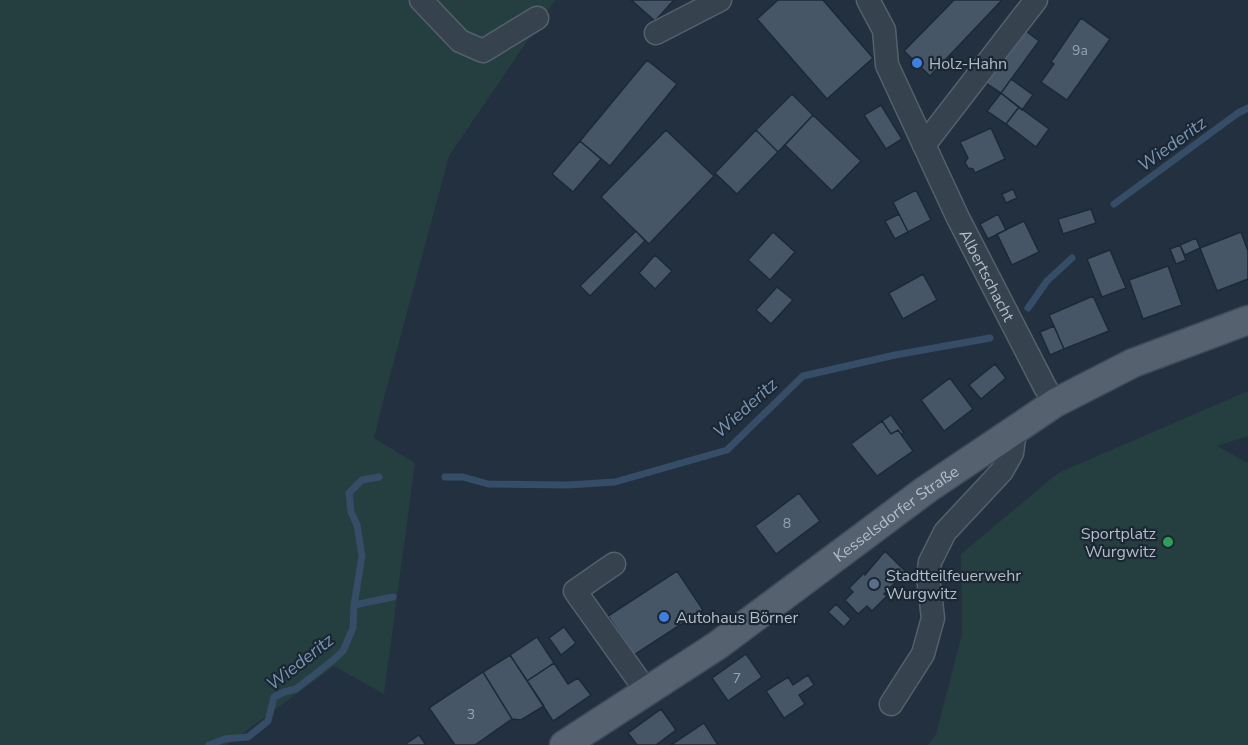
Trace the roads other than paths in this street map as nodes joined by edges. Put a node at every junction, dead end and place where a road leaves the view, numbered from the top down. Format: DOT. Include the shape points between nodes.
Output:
graph roads {
  1 [pos="421,0"];
  2 [pos="720,0"];
  3 [pos="868,0"];
  4 [pos="1036,0"];
  5 [pos="537,18"];
  6 [pos="656,33"];
  7 [pos="924,145"];
  8 [pos="1248,320"];
  9 [pos="1055,403"];
  10 [pos="1015,431"];
  11 [pos="614,564"];
  12 [pos="646,692"];
  13 [pos="891,704"];
  14 [pos="564,745"];
  1 -- 5 [label="street" via="460,41 483,51"];
  2 -- 6 [label="street"];
  3 -- 7 [label="street, Albertschacht" via="884,30 887,65"];
  4 -- 7 [label="street"];
  7 -- 9 [label="street, Albertschacht"];
  8 -- 9 [label="main road, Kesselsdorfer Straße" via="1133,363"];
  9 -- 10 [label="main road, Kesselsdorfer Straße"];
  10 -- 12 [label="main road, Kesselsdorfer Straße" via="927,489 718,645"];
  10 -- 13 [label="street" via="1012,453 1002,471 945,532 930,562 931,627 923,654"];
  11 -- 12 [label="street" via="575,591"];
  12 -- 14 [label="main road, Kesselsdorfer Straße"];
}
